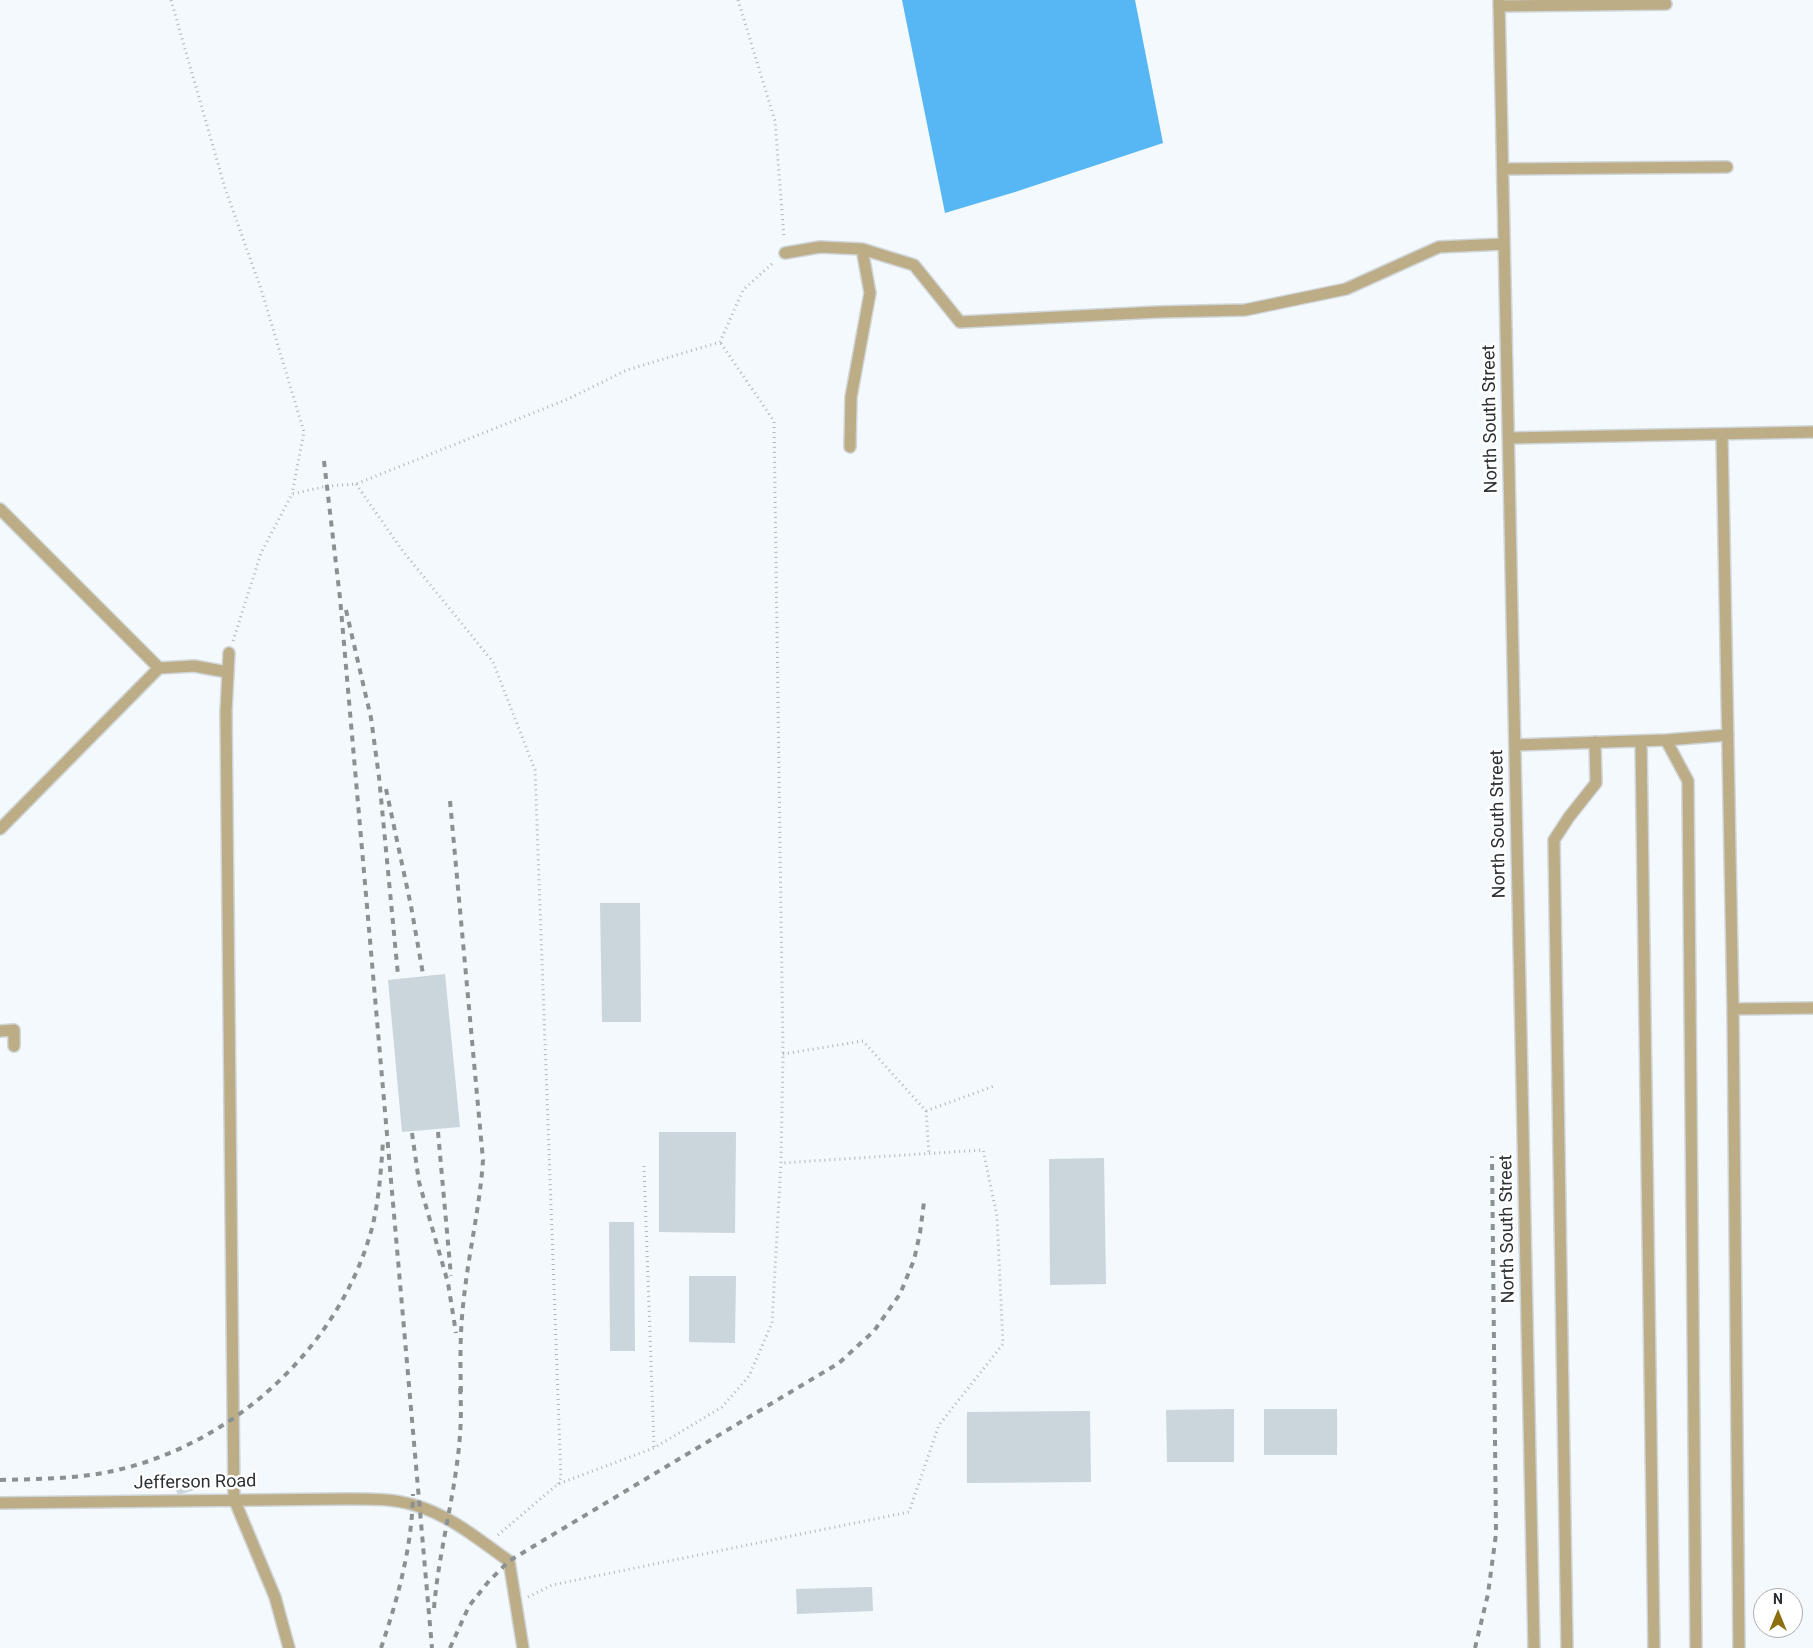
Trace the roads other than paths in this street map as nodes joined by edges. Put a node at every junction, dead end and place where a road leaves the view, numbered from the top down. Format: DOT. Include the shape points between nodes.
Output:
graph roads {
  1 [pos="1499,3"];
  2 [pos="1666,4"];
  3 [pos="1727,167"];
  4 [pos="1503,169"];
  5 [pos="1504,244"];
  6 [pos="862,249"];
  7 [pos="785,253"];
  8 [pos="1813,432"];
  9 [pos="1722,434"];
  10 [pos="1510,438"];
  11 [pos="850,447"];
  12 [pos="0,509"];
  13 [pos="229,653"];
  14 [pos="159,668"];
  15 [pos="227,672"];
  16 [pos="1728,735"];
  17 [pos="1641,740"];
  18 [pos="1666,740"];
  19 [pos="1595,742"];
  20 [pos="1515,744"];
  21 [pos="0,829"];
  22 [pos="1813,1008"];
  23 [pos="1733,1010"];
  24 [pos="0,1031"];
  25 [pos="14,1046"];
  26 [pos="234,1500"];
  27 [pos="0,1503"];
  28 [pos="289,1648"];
  29 [pos="523,1648"];
  30 [pos="1534,1648"];
  31 [pos="1566,1648"];
  32 [pos="1654,1648"];
  33 [pos="1696,1648"];
  34 [pos="1739,1648"];
  1 -- 2 [label="lane"];
  1 -- 4 [label="lane, North South Street"];
  3 -- 4 [label="lane"];
  4 -- 5 [label="lane, North South Street"];
  5 -- 6 [label="lane" via="1439,247 1346,289 1245,310 960,322 914,265"];
  5 -- 10 [label="lane, North South Street"];
  6 -- 7 [label="lane" via="820,247"];
  6 -- 11 [label="lane" via="870,293 851,397"];
  8 -- 9 [label="lane"];
  9 -- 10 [label="lane"];
  9 -- 16 [label="lane"];
  10 -- 20 [label="lane, North South Street"];
  12 -- 14 [label="lane"];
  13 -- 15 [label="lane"];
  14 -- 15 [label="lane" via="194,666"];
  14 -- 21 [label="lane"];
  15 -- 26 [label="lane"];
  16 -- 18 [label="lane"];
  16 -- 23 [label="lane"];
  17 -- 18 [label="lane"];
  17 -- 19 [label="lane"];
  17 -- 32 [label="lane"];
  18 -- 33 [label="lane" via="1688,781"];
  19 -- 20 [label="lane"];
  19 -- 31 [label="lane" via="1596,783 1554,840"];
  20 -- 30 [label="lane, North South Street"];
  22 -- 23 [label="lane"];
  23 -- 34 [label="lane"];
  24 -- 25 [label="lane" via="14,1030"];
  26 -- 27 [label="lane, Jefferson Road"];
  26 -- 28 [label="lane" via="275,1597"];
  26 -- 29 [label="lane, Jefferson Road" via="390,1500 448,1518 509,1562"];
}
